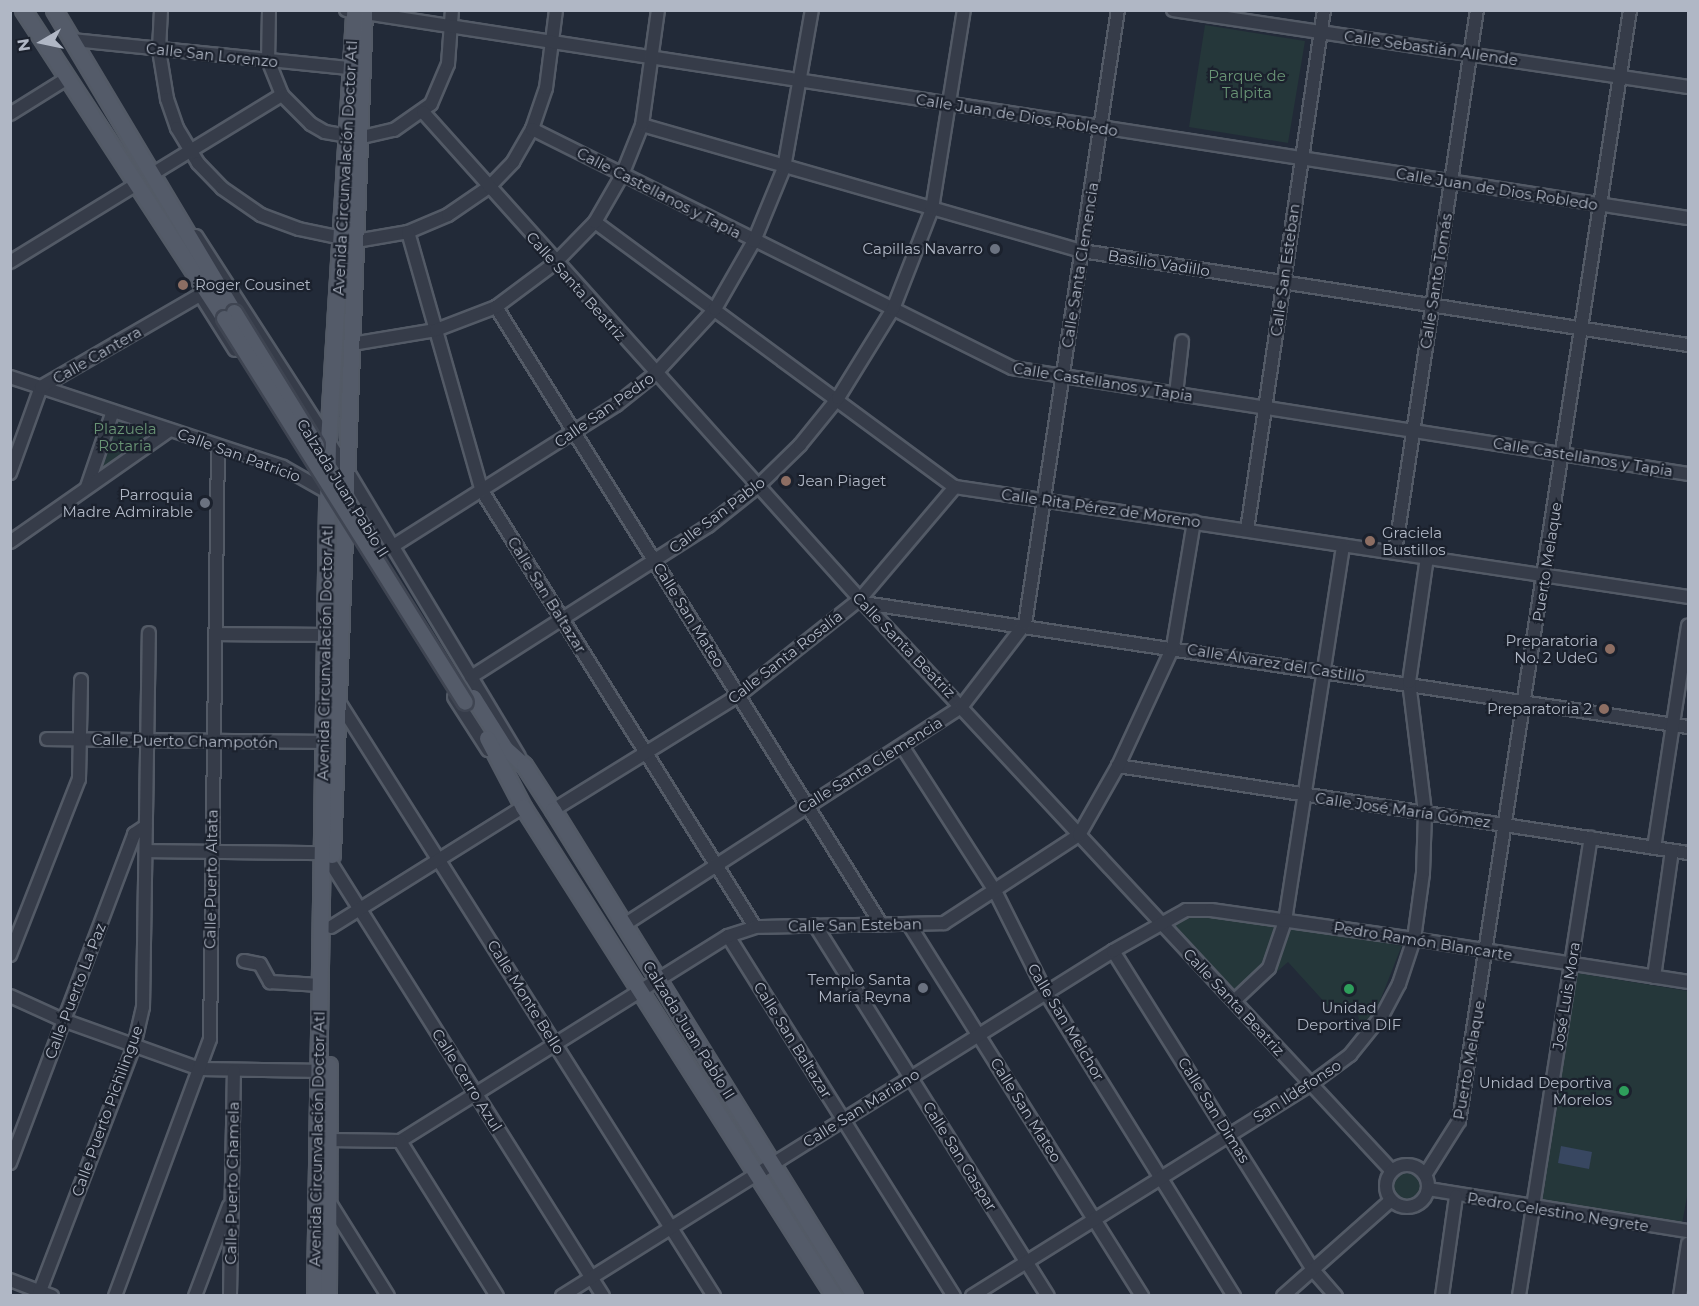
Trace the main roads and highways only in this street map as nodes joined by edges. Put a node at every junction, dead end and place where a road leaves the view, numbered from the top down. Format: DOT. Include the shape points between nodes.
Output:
graph roads {
  1 [pos="23,10"];
  2 [pos="54,10"];
  3 [pos="357,11"];
  4 [pos="352,138"];
  5 [pos="348,240"];
  6 [pos="229,315"];
  7 [pos="469,699"];
  8 [pos="327,859"];
  9 [pos="324,1071"];
  10 [pos="315,1296"];
  11 [pos="328,1296"];
  12 [pos="834,1296"];
  13 [pos="854,1296"];
  1 -- 6 [label="main road, Calzada Juan Pablo II" via="169,238"];
  2 -- 6 [label="main road, Calzada Juan Pablo II" via="172,203"];
  3 -- 4 [label="main road, Avenida Circunvalación Doctor Atl"];
  3 -- 4 [label="main road, Avenida Circunvalación Doctor Atl" via="350,68"];
  4 -- 5 [label="main road, Avenida Circunvalación Doctor Atl"];
  5 -- 8 [label="main road, Avenida Circunvalación Doctor Atl" via="352,344 348,472"];
  5 -- 8 [label="main road, Avenida Circunvalación Doctor Atl" via="328,441 324,742"];
  6 -- 7 [label="main road, Calzada Juan Pablo II, bridge"];
  7 -- 12 [label="main road, Calzada Juan Pablo II" via="523,807"];
  7 -- 13 [label="main road, Calzada Juan Pablo II" via="505,748 524,765"];
  8 -- 9 [label="main road, Avenida Circunvalación Doctor Atl" via="320,985"];
  8 -- 9 [label="main road, Avenida Circunvalación Doctor Atl" via="331,927"];
  9 -- 10 [label="main road, Avenida Circunvalación Doctor Atl"];
  9 -- 11 [label="main road, Avenida Circunvalación Doctor Atl"];
}
